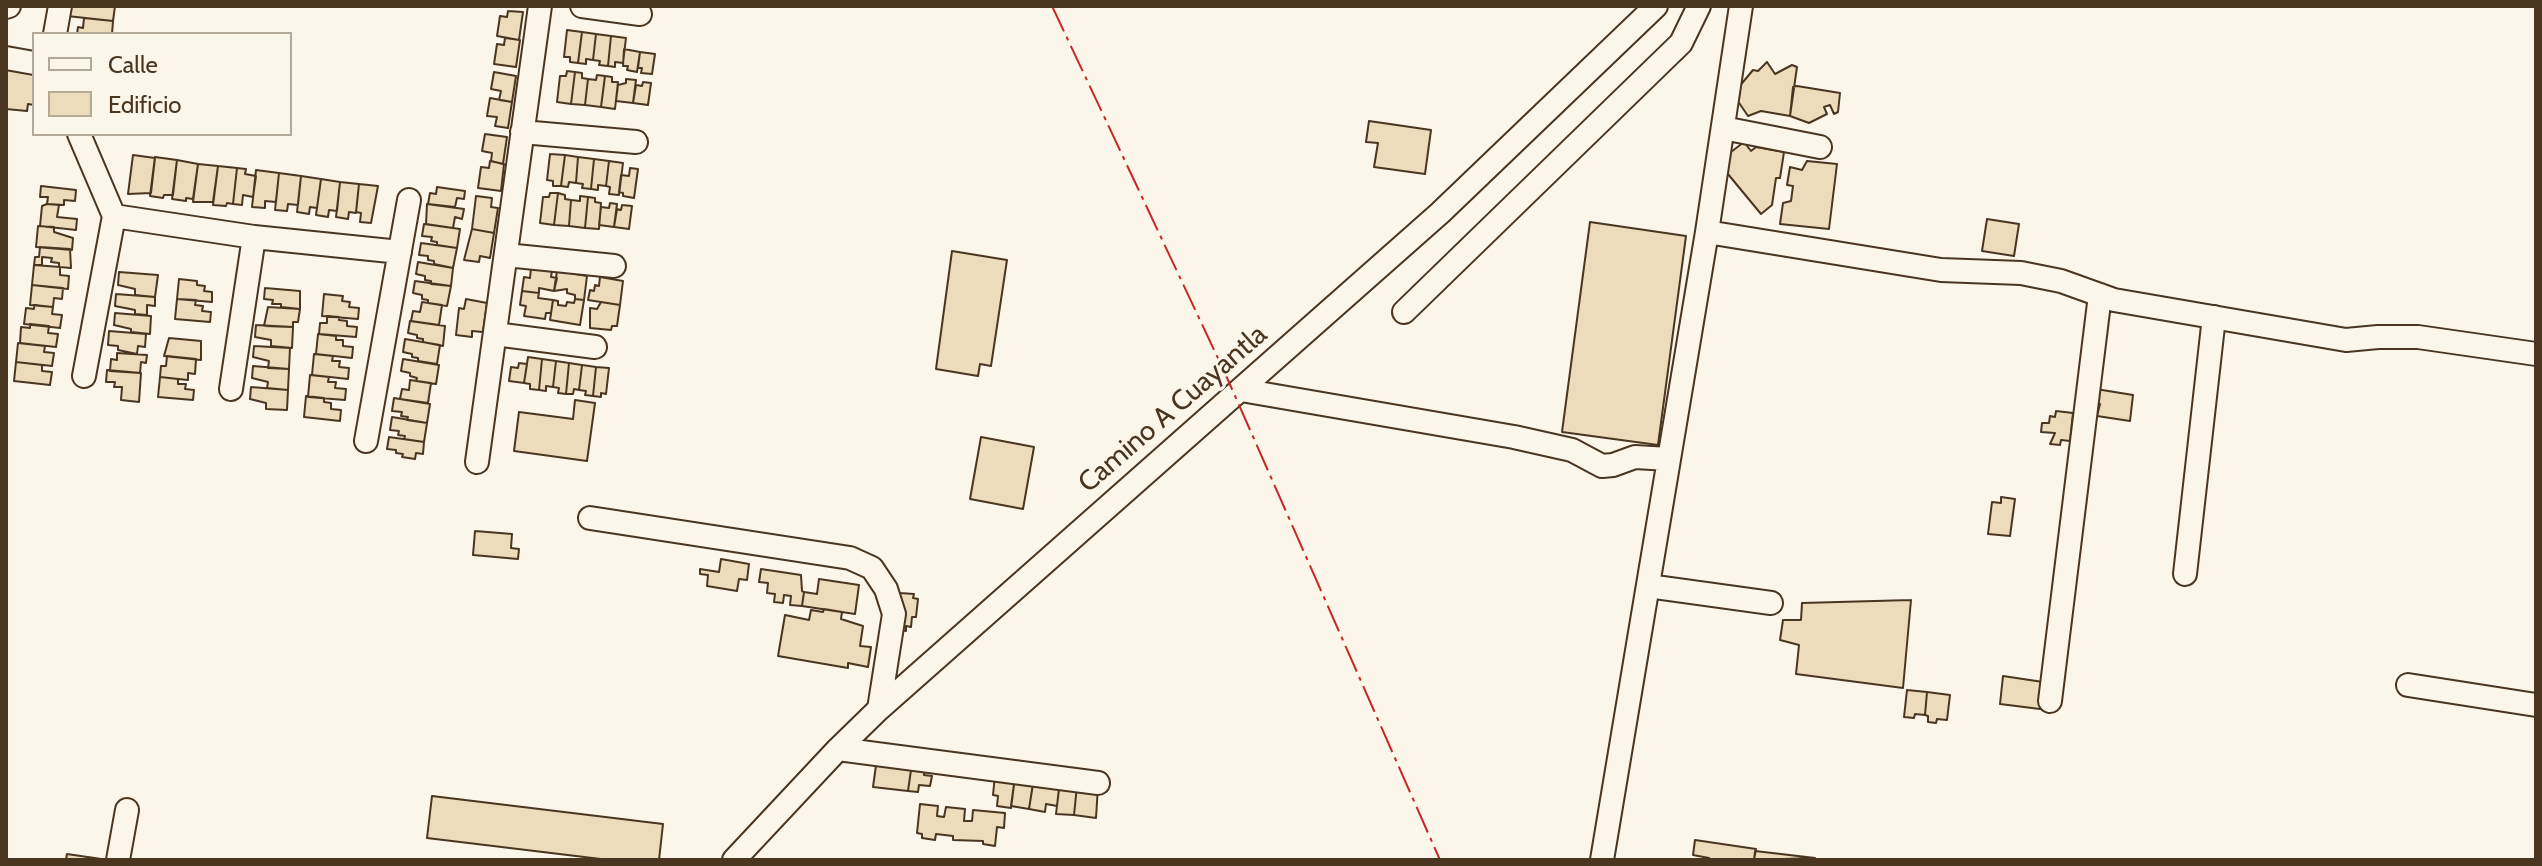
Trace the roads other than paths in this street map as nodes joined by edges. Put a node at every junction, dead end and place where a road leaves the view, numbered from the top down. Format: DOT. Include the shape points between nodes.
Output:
graph roads {
  1 [pos="60,6"];
  2 [pos="540,6"];
  3 [pos="582,6"];
  4 [pos="1656,6"];
  5 [pos="1699,6"];
  6 [pos="1741,6"];
  7 [pos="640,14"];
  8 [pos="55,32"];
  9 [pos="6,58"];
  10 [pos="32,63"];
  11 [pos="1723,128"];
  12 [pos="522,132"];
  13 [pos="80,136"];
  14 [pos="636,142"];
  15 [pos="1820,147"];
  16 [pos="409,200"];
  17 [pos="114,216"];
  18 [pos="1707,232"];
  19 [pos="254,237"];
  20 [pos="400,252"];
  21 [pos="506,255"];
  22 [pos="614,266"];
  23 [pos="2100,295"];
  24 [pos="1404,312"];
  25 [pos="2214,317"];
  26 [pos="495,334"];
  27 [pos="595,347"];
  28 [pos="2536,354"];
  29 [pos="84,376"];
  30 [pos="231,389"];
  31 [pos="1241,390"];
  32 [pos="366,441"];
  33 [pos="1669,459"];
  34 [pos="477,462"];
  35 [pos="590,518"];
  36 [pos="2185,574"];
  37 [pos="1648,586"];
  38 [pos="1771,603"];
  39 [pos="2408,685"];
  40 [pos="2050,701"];
  41 [pos="2536,705"];
  42 [pos="879,709"];
  43 [pos="838,749"];
  44 [pos="1098,783"];
  45 [pos="127,810"];
  46 [pos="118,860"];
  47 [pos="734,860"];
  48 [pos="1602,860"];
  1 -- 8 [label="street"];
  2 -- 12 [label="street"];
  3 -- 7 [label="street"];
  4 -- 31 [label="street, Camino A Cuayantla" via="1440,213"];
  5 -- 24 [label="street" via="1681,43"];
  6 -- 11 [label="street"];
  9 -- 10 [label="street"];
  11 -- 15 [label="street"];
  11 -- 18 [label="street"];
  12 -- 14 [label="street"];
  12 -- 21 [label="street"];
  13 -- 17 [label="street"];
  16 -- 20 [label="street"];
  17 -- 19 [label="street"];
  17 -- 29 [label="street"];
  18 -- 23 [label="street" via="1941,270 2021,273"];
  18 -- 33 [label="street"];
  19 -- 20 [label="street"];
  19 -- 30 [label="street"];
  20 -- 32 [label="street"];
  21 -- 22 [label="street"];
  21 -- 26 [label="street"];
  23 -- 25 [label="street"];
  23 -- 40 [label="street"];
  25 -- 28 [label="street" via="2346,340 2418,337"];
  25 -- 36 [label="street"];
  26 -- 27 [label="street"];
  26 -- 34 [label="street"];
  31 -- 33 [label="street" via="1514,437 1572,450 1602,466 1635,457"];
  31 -- 42 [label="street, Camino A Cuayantla"];
  33 -- 37 [label="street"];
  35 -- 42 [label="street" via="850,558 872,568 894,614"];
  37 -- 38 [label="street"];
  37 -- 48 [label="street"];
  39 -- 41 [label="street"];
  42 -- 43 [label="street, Camino A Cuayantla"];
  43 -- 44 [label="street"];
  43 -- 47 [label="street, Camino A Cuayantla"];
  45 -- 46 [label="street"];
}
